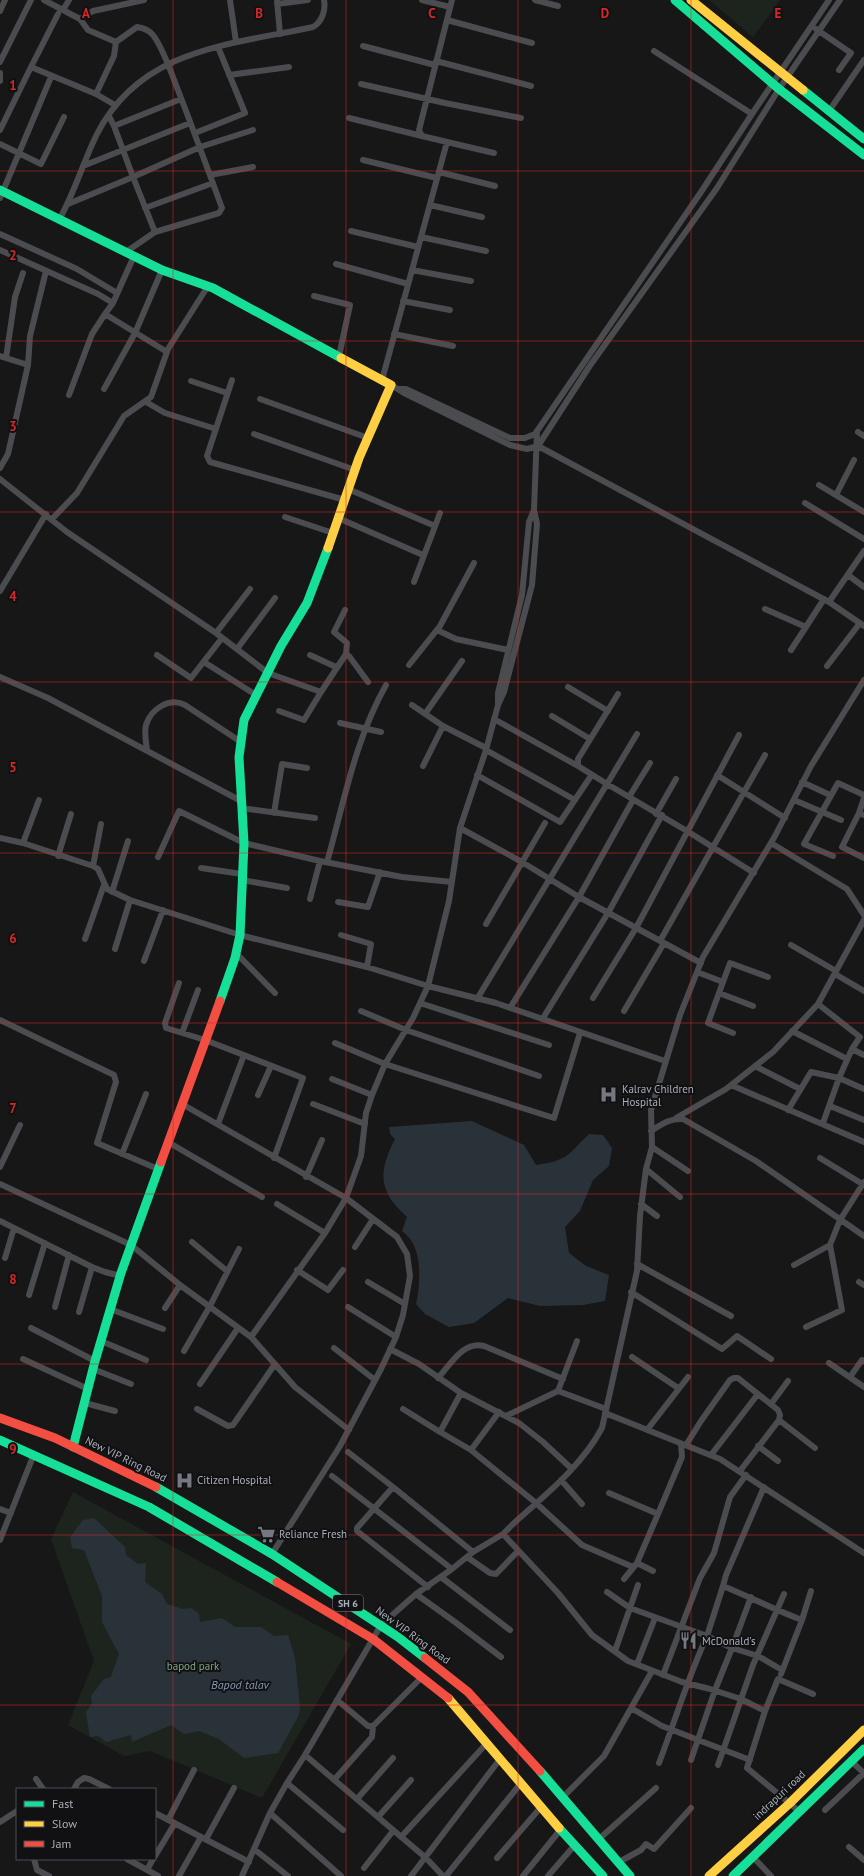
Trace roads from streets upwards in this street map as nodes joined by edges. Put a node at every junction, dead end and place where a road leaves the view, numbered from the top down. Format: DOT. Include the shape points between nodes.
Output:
graph roads {
  1 [pos="5,0"];
  2 [pos="31,0"];
  3 [pos="44,0"];
  4 [pos="69,0"];
  5 [pos="144,0"];
  6 [pos="230,0"];
  7 [pos="308,0"];
  8 [pos="324,0"];
  9 [pos="422,0"];
  10 [pos="452,0"];
  11 [pos="535,0"];
  12 [pos="675,0"];
  13 [pos="691,0"];
  14 [pos="829,0"];
  15 [pos="840,0"];
  16 [pos="277,2"];
  17 [pos="558,6"];
  18 [pos="450,7"];
  19 [pos="63,10"];
  20 [pos="0,11"];
  21 [pos="58,14"];
  22 [pos="80,19"];
  23 [pos="447,20"];
  24 [pos="812,26"];
  25 [pos="818,30"];
  26 [pos="280,34"];
  27 [pos="116,42"];
  28 [pos="236,42"];
  29 [pos="532,44"];
  30 [pos="363,46"];
  31 [pos="218,47"];
  32 [pos="654,51"];
  33 [pos="864,60"];
  34 [pos="0,62"];
  35 [pos="436,63"];
  36 [pos="167,64"];
  37 [pos="31,67"];
  38 [pos="289,68"];
  39 [pos="839,70"];
  40 [pos="0,73"];
  41 [pos="229,75"];
  42 [pos="784,75"];
  43 [pos="52,77"];
  44 [pos="0,82"];
  45 [pos="361,84"];
  46 [pos="531,86"];
  47 [pos="776,86"];
  48 [pos="96,94"];
  49 [pos="181,99"];
  50 [pos="426,99"];
  51 [pos="116,105"];
  52 [pos="829,111"];
  53 [pos="752,114"];
  54 [pos="109,116"];
  55 [pos="64,117"];
  56 [pos="348,118"];
  57 [pos="521,118"];
  58 [pos="190,123"];
  59 [pos="114,126"];
  60 [pos="0,130"];
  61 [pos="253,130"];
  62 [pos="194,133"];
  63 [pos="422,136"];
  64 [pos="864,140"];
  65 [pos="447,142"];
  66 [pos="0,144"];
  67 [pos="200,147"];
  68 [pos="124,151"];
  69 [pos="494,153"];
  70 [pos="18,154"];
  71 [pos="864,155"];
  72 [pos="363,160"];
  73 [pos="83,166"];
  74 [pos="253,167"];
  75 [pos="210,175"];
  76 [pos="438,175"];
  77 [pos="133,177"];
  78 [pos="213,183"];
  79 [pos="495,186"];
  80 [pos="701,192"];
  81 [pos="1,193"];
  82 [pos="710,198"];
  83 [pos="68,204"];
  84 [pos="430,205"];
  85 [pos="145,208"];
  86 [pos="688,210"];
  87 [pos="698,215"];
  88 [pos="482,217"];
  89 [pos="59,220"];
  90 [pos="351,231"];
  91 [pos="155,232"];
  92 [pos="0,234"];
  93 [pos="421,237"];
  94 [pos="418,247"];
  95 [pos="0,250"];
  96 [pos="486,251"];
  97 [pos="130,254"];
  98 [pos="336,264"];
  99 [pos="162,270"];
  100 [pos="412,270"];
  101 [pos="46,271"];
  102 [pos="22,273"];
  103 [pos="471,281"];
  104 [pos="408,284"];
  105 [pos="213,288"];
  106 [pos="117,293"];
  107 [pos="314,296"];
  108 [pos="404,301"];
  109 [pos="113,303"];
  110 [pos="450,310"];
  111 [pos="105,314"];
  112 [pos="135,334"];
  113 [pos="394,334"];
  114 [pos="452,346"];
  115 [pos="167,352"];
  116 [pos="339,356"];
  117 [pos="3,357"];
  118 [pos="28,365"];
  119 [pos="232,380"];
  120 [pos="382,380"];
  121 [pos="191,381"];
  122 [pos="395,387"];
  123 [pos="104,389"];
  124 [pos="228,393"];
  125 [pos="69,395"];
  126 [pos="260,399"];
  127 [pos="146,402"];
  128 [pos="216,429"];
  129 [pos="537,431"];
  130 [pos="858,432"];
  131 [pos="254,434"];
  132 [pos="864,436"];
  133 [pos="368,438"];
  134 [pos="538,446"];
  135 [pos="854,460"];
  136 [pos="0,468"];
  137 [pos="355,470"];
  138 [pos="0,479"];
  139 [pos="819,485"];
  140 [pos="348,489"];
  141 [pos="836,495"];
  142 [pos="345,500"];
  143 [pos="805,503"];
  144 [pos="534,510"];
  145 [pos="864,512"];
  146 [pos="440,513"];
  147 [pos="46,514"];
  148 [pos="285,517"];
  149 [pos="338,518"];
  150 [pos="55,522"];
  151 [pos="435,526"];
  152 [pos="333,534"];
  153 [pos="864,539"];
  154 [pos="864,551"];
  155 [pos="424,555"];
  156 [pos="474,563"];
  157 [pos="848,575"];
  158 [pos="414,582"];
  159 [pos="864,587"];
  160 [pos="250,589"];
  161 [pos="0,591"];
  162 [pos="275,598"];
  163 [pos="826,600"];
  164 [pos="765,609"];
  165 [pos="345,610"];
  166 [pos="862,625"];
  167 [pos="806,627"];
  168 [pos="437,630"];
  169 [pos="216,633"];
  170 [pos="222,638"];
  171 [pos="237,649"];
  172 [pos="508,650"];
  173 [pos="791,650"];
  174 [pos="346,654"];
  175 [pos="157,655"];
  176 [pos="310,655"];
  177 [pos="462,661"];
  178 [pos="204,662"];
  179 [pos="409,665"];
  180 [pos="827,666"];
  181 [pos="336,667"];
  182 [pos="268,673"];
  183 [pos="0,677"];
  184 [pos="864,680"];
  185 [pos="368,682"];
  186 [pos="386,685"];
  187 [pos="568,687"];
  188 [pos="321,692"];
  189 [pos="618,694"];
  190 [pos="256,696"];
  191 [pos="412,705"];
  192 [pos="498,705"];
  193 [pos="279,711"];
  194 [pos="608,711"];
  195 [pos="426,714"];
  196 [pos="552,716"];
  197 [pos="494,719"];
  198 [pos="340,723"];
  199 [pos="443,726"];
  200 [pos="364,728"];
  201 [pos="381,732"];
  202 [pos="637,734"];
  203 [pos="739,735"];
  204 [pos="590,739"];
  205 [pos="241,742"];
  206 [pos="486,749"];
  207 [pos="147,750"];
  208 [pos="765,755"];
  209 [pos="650,763"];
  210 [pos="423,766"];
  211 [pos="578,766"];
  212 [pos="308,768"];
  213 [pos="477,775"];
  214 [pos="717,775"];
  215 [pos="591,776"];
  216 [pos="676,779"];
  217 [pos="802,782"];
  218 [pos="607,784"];
  219 [pos="744,792"];
  220 [pos="830,795"];
  221 [pos="864,797"];
  222 [pos="631,798"];
  223 [pos="39,800"];
  224 [pos="575,800"];
  225 [pos="794,800"];
  226 [pos="241,804"];
  227 [pos="822,812"];
  228 [pos="274,813"];
  229 [pos="71,814"];
  230 [pos="862,814"];
  231 [pos="659,815"];
  232 [pos="315,818"];
  233 [pos="785,818"];
  234 [pos="841,820"];
  235 [pos="544,823"];
  236 [pos="101,824"];
  237 [pos="460,828"];
  238 [pos="687,831"];
  239 [pos="0,838"];
  240 [pos="128,841"];
  241 [pos="23,843"];
  242 [pos="244,843"];
  243 [pos="772,843"];
  244 [pos="714,847"];
  245 [pos="58,856"];
  246 [pos="833,856"];
  247 [pos="158,857"];
  248 [pos="864,858"];
  249 [pos="320,861"];
  250 [pos="327,862"];
  251 [pos="522,862"];
  252 [pos="93,866"];
  253 [pos="201,868"];
  254 [pos="380,872"];
  255 [pos="754,873"];
  256 [pos="242,877"];
  257 [pos="550,879"];
  258 [pos="452,882"];
  259 [pos="104,885"];
  260 [pos="287,888"];
  261 [pos="112,892"];
  262 [pos="579,897"];
  263 [pos="310,899"];
  264 [pos="130,900"];
  265 [pos="338,902"];
  266 [pos="163,910"];
  267 [pos="608,912"];
  268 [pos="864,916"];
  269 [pos="864,920"];
  270 [pos="486,924"];
  271 [pos="636,928"];
  272 [pos="240,935"];
  273 [pos="341,935"];
  274 [pos="84,939"];
  275 [pos="662,942"];
  276 [pos="791,945"];
  277 [pos="115,949"];
  278 [pos="236,953"];
  279 [pos="144,961"];
  280 [pos="700,963"];
  281 [pos="367,967"];
  282 [pos="697,972"];
  283 [pos="835,972"];
  284 [pos="768,978"];
  285 [pos="723,982"];
  286 [pos="179,983"];
  287 [pos="428,986"];
  288 [pos="198,990"];
  289 [pos="864,991"];
  290 [pos="275,993"];
  291 [pos="719,993"];
  292 [pos="593,998"];
  293 [pos="477,999"];
  294 [pos="420,1003"];
  295 [pos="818,1004"];
  296 [pos="753,1006"];
  297 [pos="510,1008"];
  298 [pos="361,1011"];
  299 [pos="624,1011"];
  300 [pos="543,1018"];
  301 [pos="0,1020"];
  302 [pos="406,1030"];
  303 [pos="792,1032"];
  304 [pos="182,1033"];
  305 [pos="580,1033"];
  306 [pos="733,1033"];
  307 [pos="862,1035"];
  308 [pos="205,1040"];
  309 [pos="335,1043"];
  310 [pos="549,1045"];
  311 [pos="852,1049"];
  312 [pos="244,1055"];
  313 [pos="864,1055"];
  314 [pos="847,1059"];
  315 [pos="665,1061"];
  316 [pos="385,1064"];
  317 [pos="271,1066"];
  318 [pos="755,1066"];
  319 [pos="539,1076"];
  320 [pos="839,1078"];
  321 [pos="332,1079"];
  322 [pos="731,1085"];
  323 [pos="800,1089"];
  324 [pos="864,1089"];
  325 [pos="146,1094"];
  326 [pos="258,1095"];
  327 [pos="372,1095"];
  328 [pos="182,1104"];
  329 [pos="313,1104"];
  330 [pos="830,1106"];
  331 [pos="788,1110"];
  332 [pos="676,1118"];
  333 [pos="864,1120"];
  334 [pos="823,1123"];
  335 [pos="218,1124"];
  336 [pos="365,1124"];
  337 [pos="20,1125"];
  338 [pos="651,1131"];
  339 [pos="322,1140"];
  340 [pos="168,1142"];
  341 [pos="864,1142"];
  342 [pos="652,1147"];
  343 [pos="122,1154"];
  344 [pos="274,1158"];
  345 [pos="820,1158"];
  346 [pos="0,1167"];
  347 [pos="158,1169"];
  348 [pos="646,1169"];
  349 [pos="688,1171"];
  350 [pos="306,1177"];
  351 [pos="0,1184"];
  352 [pos="864,1184"];
  353 [pos="262,1197"];
  354 [pos="680,1197"];
  355 [pos="346,1198"];
  356 [pos="277,1204"];
  357 [pos="641,1204"];
  358 [pos="657,1216"];
  359 [pos="373,1218"];
  360 [pos="840,1220"];
  361 [pos="0,1221"];
  362 [pos="14,1228"];
  363 [pos="325,1233"];
  364 [pos="864,1236"];
  365 [pos="192,1242"];
  366 [pos="45,1243"];
  367 [pos="131,1245"];
  368 [pos="830,1245"];
  369 [pos="355,1247"];
  370 [pos="239,1249"];
  371 [pos="69,1255"];
  372 [pos="5,1258"];
  373 [pos="637,1264"];
  374 [pos="794,1265"];
  375 [pos="92,1267"];
  376 [pos="297,1270"];
  377 [pos="343,1270"];
  378 [pos="227,1271"];
  379 [pos="121,1276"];
  380 [pos="368,1282"];
  381 [pos="180,1285"];
  382 [pos="631,1292"];
  383 [pos="29,1295"];
  384 [pos="405,1304"];
  385 [pos="210,1306"];
  386 [pos="55,1307"];
  387 [pos="348,1307"];
  388 [pos="165,1308"];
  389 [pos="110,1309"];
  390 [pos="78,1312"];
  391 [pos="730,1316"];
  392 [pos="806,1327"];
  393 [pos="31,1328"];
  394 [pos="238,1328"];
  395 [pos="163,1329"];
  396 [pos="251,1337"];
  397 [pos="396,1337"];
  398 [pos="101,1341"];
  399 [pos="577,1341"];
  400 [pos="334,1348"];
  401 [pos="390,1349"];
  402 [pos="184,1351"];
  403 [pos="632,1357"];
  404 [pos="23,1359"];
  405 [pos="771,1359"];
  406 [pos="146,1360"];
  407 [pos="864,1362"];
  408 [pos="829,1363"];
  409 [pos="275,1364"];
  410 [pos="94,1365"];
  411 [pos="688,1377"];
  412 [pos="850,1377"];
  413 [pos="438,1378"];
  414 [pos="563,1379"];
  415 [pos="376,1380"];
  416 [pos="788,1381"];
  417 [pos="131,1384"];
  418 [pos="200,1384"];
  419 [pos="864,1387"];
  420 [pos="678,1388"];
  421 [pos="88,1389"];
  422 [pos="558,1391"];
  423 [pos="461,1393"];
  424 [pos="758,1394"];
  425 [pos="85,1403"];
  426 [pos="771,1404"];
  427 [pos="197,1409"];
  428 [pos="403,1410"];
  429 [pos="115,1411"];
  430 [pos="605,1411"];
  431 [pos="499,1412"];
  432 [pos="506,1416"];
  433 [pos="0,1418"];
  434 [pos="779,1420"];
  435 [pos="349,1430"];
  436 [pos="647,1430"];
  437 [pos="440,1432"];
  438 [pos="0,1440"];
  439 [pos="683,1444"];
  440 [pos="758,1446"];
  441 [pos="73,1447"];
  442 [pos="816,1448"];
  443 [pos="471,1450"];
  444 [pos="348,1452"];
  445 [pos="34,1454"];
  446 [pos="711,1456"];
  447 [pos="778,1461"];
  448 [pos="572,1469"];
  449 [pos="740,1471"];
  450 [pos="332,1476"];
  451 [pos="746,1476"];
  452 [pos="560,1480"];
  453 [pos="393,1487"];
  454 [pos="764,1487"];
  455 [pos="609,1492"];
  456 [pos="536,1503"];
  457 [pos="582,1504"];
  458 [pos="0,1509"];
  459 [pos="375,1509"];
  460 [pos="11,1513"];
  461 [pos="658,1514"];
  462 [pos="503,1534"];
  463 [pos="0,1540"];
  464 [pos="473,1552"];
  465 [pos="518,1552"];
  466 [pos="864,1553"];
  467 [pos="272,1554"];
  468 [pos="467,1557"];
  469 [pos="635,1565"];
  470 [pos="452,1569"];
  471 [pos="654,1571"];
  472 [pos="441,1577"];
  473 [pos="624,1579"];
  474 [pos="638,1585"];
  475 [pos="723,1586"];
  476 [pos="428,1587"];
  477 [pos="811,1591"];
  478 [pos="607,1592"];
  479 [pos="416,1594"];
  480 [pos="784,1594"];
  481 [pos="751,1597"];
  482 [pos="630,1608"];
  483 [pos="777,1611"];
  484 [pos="655,1618"];
  485 [pos="802,1620"];
  486 [pos="381,1625"];
  487 [pos="681,1627"];
  488 [pos="510,1630"];
  489 [pos="707,1636"];
  490 [pos="373,1639"];
  491 [pos="732,1648"];
  492 [pos="615,1651"];
  493 [pos="758,1656"];
  494 [pos="501,1657"];
  495 [pos="637,1664"];
  496 [pos="782,1670"];
  497 [pos="652,1671"];
  498 [pos="662,1675"];
  499 [pos="422,1677"];
  500 [pos="778,1679"];
  501 [pos="689,1683"];
  502 [pos="715,1690"];
  503 [pos="813,1694"];
  504 [pos="741,1699"];
  505 [pos="337,1700"];
  506 [pos="631,1708"];
  507 [pos="764,1711"];
  508 [pos="373,1726"];
  509 [pos="672,1730"];
  510 [pos="864,1730"];
  511 [pos="698,1740"];
  512 [pos="487,1743"];
  513 [pos="864,1748"];
  514 [pos="723,1749"];
  515 [pos="305,1755"];
  516 [pos="393,1758"];
  517 [pos="500,1759"];
  518 [pos="691,1760"];
  519 [pos="750,1760"];
  520 [pos="851,1761"];
  521 [pos="659,1763"];
  522 [pos="718,1765"];
  523 [pos="194,1770"];
  524 [pos="864,1773"];
  525 [pos="36,1778"];
  526 [pos="334,1780"];
  527 [pos="411,1780"];
  528 [pos="287,1783"];
  529 [pos="521,1783"];
  530 [pos="42,1788"];
  531 [pos="75,1788"];
  532 [pos="107,1788"];
  533 [pos="234,1788"];
  534 [pos="656,1788"];
  535 [pos="563,1798"];
  536 [pos="357,1799"];
  537 [pos="790,1803"];
  538 [pos="541,1806"];
  539 [pos="691,1808"];
  540 [pos="825,1810"];
  541 [pos="16,1812"];
  542 [pos="800,1812"];
  543 [pos="270,1813"];
  544 [pos="156,1814"];
  545 [pos="378,1817"];
  546 [pos="168,1820"];
  547 [pos="0,1822"];
  548 [pos="175,1823"];
  549 [pos="561,1829"];
  550 [pos="343,1830"];
  551 [pos="394,1831"];
  552 [pos="400,1837"];
  553 [pos="203,1838"];
  554 [pos="599,1839"];
  555 [pos="574,1846"];
  556 [pos="849,1847"];
  557 [pos="254,1849"];
  558 [pos="156,1854"];
  559 [pos="753,1857"];
  560 [pos="426,1858"];
  561 [pos="497,1858"];
  562 [pos="34,1860"];
  563 [pos="129,1860"];
  564 [pos="152,1860"];
  565 [pos="864,1860"];
  566 [pos="249,1862"];
  567 [pos="618,1862"];
  568 [pos="364,1868"];
  569 [pos="37,1870"];
  570 [pos="147,1870"];
  571 [pos="599,1875"];
  572 [pos="32,1876"];
  573 [pos="49,1876"];
  574 [pos="158,1876"];
  575 [pos="178,1876"];
  576 [pos="242,1876"];
  577 [pos="288,1876"];
  578 [pos="341,1876"];
  579 [pos="410,1876"];
  580 [pos="445,1876"];
  581 [pos="523,1876"];
  582 [pos="548,1876"];
  583 [pos="630,1876"];
  584 [pos="709,1876"];
  585 [pos="733,1876"];
  586 [pos="771,1876"];
  1 -- 20 [label="street"];
  2 -- 34 [label="street"];
  3 -- 19 [label="street"];
  4 -- 19 [label="street"];
  5 -- 22 [label="street" via="93,11"];
  6 -- 28 [label="street"];
  7 -- 16 [label="street"];
  8 -- 26 [label="street" via="324,11 316,26"];
  9 -- 18 [label="street"];
  10 -- 18 [label="street"];
  11 -- 17 [label="street"];
  12 -- 47 [label="street"];
  13 -- 42 [label="street"];
  14 -- 24 [label="street"];
  15 -- 25 [label="street"];
  16 -- 26 [label="street"];
  18 -- 23 [label="street"];
  19 -- 22 [label="street"];
  21 -- 37 [label="street"];
  22 -- 27 [label="street" via="88,30"];
  23 -- 29 [label="street"];
  23 -- 35 [label="street"];
  24 -- 25 [label="street"];
  24 -- 42 [label="street"];
  25 -- 39 [label="street" via="851,53"];
  25 -- 42 [label="street"];
  26 -- 28 [label="street"];
  27 -- 36 [label="street" via="132,29 142,28 153,34"];
  27 -- 48 [label="street" via="114,56"];
  28 -- 31 [label="street"];
  30 -- 35 [label="street"];
  31 -- 36 [label="street"];
  31 -- 41 [label="street"];
  32 -- 53 [label="street"];
  33 -- 52 [label="street"];
  35 -- 46 [label="street"];
  35 -- 50 [label="street"];
  36 -- 49 [label="street"];
  36 -- 51 [label="street" via="142,80"];
  37 -- 43 [label="street"];
  37 -- 60 [label="street"];
  38 -- 41 [label="street"];
  40 -- 44 [label="street"];
  41 -- 62 [label="street" via="244,113"];
  42 -- 47 [label="street"];
  42 -- 47 [label="street"];
  42 -- 52 [label="street"];
  43 -- 48 [label="street"];
  43 -- 70 [label="street"];
  45 -- 50 [label="street"];
  47 -- 53 [label="street"];
  47 -- 71 [label="street"];
  47 -- 82 [label="street"];
  48 -- 51 [label="street"];
  49 -- 58 [label="street"];
  49 -- 59 [label="street"];
  50 -- 57 [label="street"];
  50 -- 63 [label="street" via="420,126"];
  51 -- 54 [label="street"];
  52 -- 64 [label="street"];
  53 -- 80 [label="street"];
  54 -- 59 [label="street"];
  54 -- 73 [label="street"];
  55 -- 70 [label="street" via="41,164"];
  56 -- 63 [label="street"];
  58 -- 62 [label="street"];
  58 -- 68 [label="street"];
  59 -- 68 [label="street"];
  61 -- 67 [label="street"];
  62 -- 67 [label="street"];
  63 -- 65 [label="street"];
  65 -- 69 [label="street"];
  65 -- 76 [label="street"];
  66 -- 70 [label="street"];
  67 -- 75 [label="street"];
  67 -- 77 [label="street"];
  68 -- 73 [label="street"];
  68 -- 77 [label="street"];
  70 -- 81 [label="street"];
  72 -- 76 [label="street"];
  73 -- 83 [label="street"];
  74 -- 75 [label="street"];
  75 -- 78 [label="street"];
  76 -- 79 [label="street"];
  76 -- 84 [label="street"];
  77 -- 83 [label="street"];
  77 -- 85 [label="street"];
  78 -- 85 [label="street"];
  78 -- 91 [label="street" via="222,210"];
  80 -- 82 [label="street"];
  80 -- 86 [label="street"];
  81 -- 89 [label="street"];
  82 -- 87 [label="street"];
  83 -- 89 [label="street"];
  84 -- 88 [label="street"];
  84 -- 93 [label="street"];
  85 -- 91 [label="street"];
  86 -- 87 [label="street"];
  86 -- 129 [label="street"];
  87 -- 134 [label="street" via="589,367"];
  89 -- 97 [label="street"];
  90 -- 94 [label="street"];
  91 -- 97 [label="street"];
  92 -- 106 [label="street" via="77,269"];
  93 -- 94 [label="street"];
  93 -- 96 [label="street"];
  94 -- 100 [label="street"];
  95 -- 101 [label="street"];
  97 -- 99 [label="street"];
  97 -- 106 [label="street"];
  98 -- 104 [label="street"];
  99 -- 105 [label="street"];
  99 -- 112 [label="street"];
  100 -- 103 [label="street"];
  100 -- 104 [label="street"];
  101 -- 109 [label="street"];
  101 -- 118 [label="street" via="30,336"];
  102 -- 117 [label="street"];
  104 -- 108 [label="street"];
  105 -- 115 [label="street"];
  105 -- 116 [label="street"];
  106 -- 109 [label="street"];
  107 -- 116 [label="street" via="350,305"];
  108 -- 110 [label="street"];
  108 -- 113 [label="street"];
  109 -- 111 [label="street"];
  111 -- 112 [label="street"];
  111 -- 125 [label="street" via="92,334"];
  112 -- 115 [label="street"];
  112 -- 123 [label="street"];
  113 -- 114 [label="street"];
  113 -- 120 [label="street"];
  115 -- 127 [label="street" via="152,394"];
  116 -- 120 [label="street"];
  117 -- 118 [label="street"];
  118 -- 136 [label="street" via="8,454"];
  119 -- 124 [label="street"];
  120 -- 122 [label="street"];
  121 -- 124 [label="street"];
  122 -- 129 [label="street" via="406,389 510,438 525,438"];
  122 -- 133 [label="street"];
  122 -- 134 [label="street" via="510,445 527,449"];
  124 -- 128 [label="street"];
  126 -- 133 [label="street"];
  127 -- 128 [label="street" via="165,413"];
  127 -- 150 [label="street" via="124,416"];
  128 -- 142 [label="street" via="207,456 210,462"];
  129 -- 134 [label="street"];
  130 -- 132 [label="street"];
  131 -- 137 [label="street"];
  133 -- 137 [label="street"];
  134 -- 144 [label="street"];
  134 -- 163 [label="street"];
  135 -- 141 [label="street"];
  137 -- 140 [label="street"];
  138 -- 147 [label="street"];
  139 -- 141 [label="street"];
  140 -- 142 [label="street"];
  140 -- 151 [label="street"];
  141 -- 145 [label="street"];
  142 -- 149 [label="street"];
  143 -- 153 [label="street"];
  144 -- 172 [label="street" via="529,522 522,595"];
  144 -- 192 [label="street" via="537,520 532,585 504,692"];
  146 -- 151 [label="street"];
  147 -- 150 [label="street"];
  147 -- 161 [label="street"];
  148 -- 152 [label="street"];
  149 -- 152 [label="street"];
  149 -- 155 [label="street"];
  150 -- 169 [label="street"];
  151 -- 155 [label="street"];
  152 -- 182 [label="street" via="307,603"];
  154 -- 157 [label="street"];
  155 -- 158 [label="street"];
  156 -- 168 [label="street"];
  157 -- 159 [label="street"];
  157 -- 163 [label="street"];
  160 -- 169 [label="street"];
  162 -- 171 [label="street"];
  163 -- 166 [label="street"];
  163 -- 167 [label="street"];
  164 -- 167 [label="street"];
  165 -- 174 [label="street" via="334,632 347,643"];
  166 -- 180 [label="street"];
  167 -- 173 [label="street"];
  168 -- 172 [label="street" via="456,639"];
  168 -- 179 [label="street"];
  169 -- 170 [label="street"];
  170 -- 171 [label="street"];
  170 -- 178 [label="street"];
  171 -- 182 [label="street"];
  172 -- 192 [label="street" via="498,693"];
  174 -- 181 [label="street"];
  174 -- 185 [label="street"];
  175 -- 178 [label="street" via="191,678"];
  176 -- 181 [label="street"];
  177 -- 195 [label="street"];
  178 -- 190 [label="street"];
  181 -- 188 [label="street"];
  182 -- 188 [label="street"];
  182 -- 190 [label="street"];
  183 -- 207 [label="street" via="48,698"];
  184 -- 217 [label="street"];
  186 -- 200 [label="street"];
  187 -- 194 [label="street"];
  188 -- 193 [label="street" via="306,720"];
  189 -- 194 [label="street"];
  190 -- 205 [label="street" via="244,720"];
  191 -- 195 [label="street"];
  192 -- 197 [label="street"];
  194 -- 204 [label="street"];
  195 -- 199 [label="street"];
  196 -- 204 [label="street"];
  197 -- 206 [label="street"];
  197 -- 211 [label="street"];
  198 -- 200 [label="street"];
  199 -- 206 [label="street"];
  199 -- 210 [label="street"];
  200 -- 201 [label="street"];
  200 -- 250 [label="street"];
  202 -- 218 [label="street"];
  203 -- 214 [label="street"];
  204 -- 211 [label="street" via="578,759"];
  205 -- 207 [label="street" via="182,704 169,703 157,708 149,720 146,731"];
  205 -- 226 [label="street"];
  206 -- 213 [label="street"];
  206 -- 224 [label="street"];
  207 -- 226 [label="street"];
  208 -- 219 [label="street"];
  209 -- 222 [label="street"];
  211 -- 215 [label="street"];
  212 -- 228 [label="street" via="282,764"];
  213 -- 224 [label="street" via="560,822"];
  213 -- 237 [label="street"];
  214 -- 219 [label="street"];
  214 -- 238 [label="street"];
  215 -- 218 [label="street"];
  215 -- 224 [label="street"];
  216 -- 231 [label="street"];
  217 -- 220 [label="street"];
  217 -- 225 [label="street"];
  218 -- 222 [label="street"];
  218 -- 257 [label="street"];
  219 -- 233 [label="street"];
  219 -- 244 [label="street"];
  220 -- 221 [label="street" via="838,783"];
  220 -- 227 [label="street"];
  221 -- 230 [label="street"];
  222 -- 231 [label="street"];
  222 -- 262 [label="street"];
  223 -- 241 [label="street"];
  225 -- 227 [label="street"];
  225 -- 233 [label="street"];
  226 -- 228 [label="street"];
  226 -- 242 [label="street"];
  227 -- 234 [label="street"];
  227 -- 246 [label="street" via="804,844"];
  228 -- 232 [label="street"];
  229 -- 245 [label="street"];
  230 -- 248 [label="street" via="842,847"];
  231 -- 238 [label="street"];
  231 -- 267 [label="street"];
  233 -- 243 [label="street"];
  235 -- 251 [label="street"];
  236 -- 252 [label="street"];
  237 -- 251 [label="street"];
  237 -- 258 [label="street"];
  238 -- 244 [label="street"];
  238 -- 271 [label="street"];
  239 -- 241 [label="street"];
  240 -- 261 [label="street"];
  241 -- 245 [label="street"];
  242 -- 247 [label="street" via="179,811"];
  242 -- 249 [label="street"];
  242 -- 256 [label="street"];
  243 -- 255 [label="street"];
  243 -- 268 [label="street" via="847,889"];
  244 -- 255 [label="street"];
  244 -- 275 [label="street"];
  245 -- 252 [label="street"];
  249 -- 250 [label="street"];
  249 -- 263 [label="street"];
  250 -- 254 [label="street"];
  251 -- 257 [label="street"];
  251 -- 270 [label="street"];
  252 -- 259 [label="street" via="98,869"];
  253 -- 256 [label="street"];
  254 -- 258 [label="street"];
  254 -- 265 [label="street" via="368,907"];
  255 -- 280 [label="street"];
  256 -- 260 [label="street"];
  256 -- 272 [label="street"];
  257 -- 262 [label="street"];
  257 -- 293 [label="street"];
  258 -- 287 [label="street" via="450,901"];
  259 -- 261 [label="street"];
  259 -- 274 [label="street"];
  261 -- 264 [label="street"];
  262 -- 267 [label="street"];
  262 -- 297 [label="street"];
  264 -- 266 [label="street"];
  264 -- 277 [label="street"];
  266 -- 272 [label="street"];
  266 -- 279 [label="street"];
  267 -- 271 [label="street"];
  267 -- 300 [label="street"];
  269 -- 283 [label="street"];
  271 -- 275 [label="street"];
  271 -- 292 [label="street"];
  272 -- 278 [label="street"];
  272 -- 281 [label="street"];
  273 -- 281 [label="street" via="372,945"];
  275 -- 280 [label="street"];
  275 -- 299 [label="street"];
  276 -- 283 [label="street"];
  278 -- 290 [label="street"];
  278 -- 308 [label="street"];
  280 -- 282 [label="street"];
  281 -- 287 [label="street"];
  282 -- 285 [label="street"];
  282 -- 315 [label="street"];
  283 -- 289 [label="street"];
  283 -- 295 [label="street"];
  284 -- 285 [label="street" via="730,963"];
  285 -- 291 [label="street"];
  286 -- 304 [label="street" via="165,1026"];
  287 -- 293 [label="street"];
  287 -- 294 [label="street"];
  288 -- 304 [label="street"];
  291 -- 296 [label="street"];
  291 -- 306 [label="street" via="708,1023"];
  293 -- 297 [label="street"];
  294 -- 302 [label="street"];
  294 -- 310 [label="street"];
  295 -- 303 [label="street"];
  295 -- 307 [label="street"];
  297 -- 300 [label="street"];
  298 -- 302 [label="street"];
  300 -- 305 [label="street"];
  301 -- 343 [label="street" via="114,1075 116,1082 96,1142"];
  302 -- 316 [label="street"];
  302 -- 319 [label="street"];
  303 -- 314 [label="street"];
  303 -- 318 [label="street"];
  304 -- 308 [label="street"];
  305 -- 315 [label="street"];
  305 -- 316 [label="street" via="554,1118"];
  307 -- 311 [label="street"];
  308 -- 312 [label="street"];
  308 -- 328 [label="street"];
  309 -- 316 [label="street"];
  311 -- 313 [label="street"];
  311 -- 314 [label="street"];
  312 -- 317 [label="street"];
  312 -- 335 [label="street"];
  314 -- 320 [label="street"];
  315 -- 338 [label="street" via="651,1110"];
  316 -- 327 [label="street"];
  317 -- 326 [label="street"];
  317 -- 344 [label="street" via="304,1078"];
  318 -- 322 [label="street"];
  318 -- 323 [label="street"];
  320 -- 323 [label="street" via="811,1072"];
  320 -- 324 [label="street"];
  320 -- 330 [label="street"];
  321 -- 327 [label="street"];
  322 -- 331 [label="street"];
  322 -- 332 [label="street"];
  323 -- 331 [label="street"];
  325 -- 343 [label="street"];
  327 -- 336 [label="street"];
  328 -- 335 [label="street"];
  328 -- 340 [label="street"];
  329 -- 336 [label="street"];
  330 -- 333 [label="street"];
  330 -- 334 [label="street"];
  331 -- 334 [label="street"];
  332 -- 338 [label="street"];
  332 -- 360 [label="street" via="683,1119 756,1161"];
  334 -- 341 [label="street"];
  335 -- 344 [label="street"];
  336 -- 355 [label="street" via="361,1156"];
  337 -- 346 [label="street"];
  338 -- 342 [label="street"];
  339 -- 350 [label="street"];
  340 -- 347 [label="street"];
  340 -- 353 [label="street"];
  342 -- 348 [label="street"];
  342 -- 349 [label="street"];
  343 -- 347 [label="street"];
  344 -- 350 [label="street"];
  345 -- 352 [label="street"];
  347 -- 367 [label="street"];
  348 -- 354 [label="street"];
  348 -- 357 [label="street"];
  350 -- 355 [label="street"];
  351 -- 367 [label="street"];
  352 -- 360 [label="street"];
  355 -- 359 [label="street"];
  355 -- 363 [label="street"];
  356 -- 363 [label="street"];
  357 -- 358 [label="street"];
  357 -- 373 [label="street"];
  359 -- 369 [label="street"];
  359 -- 384 [label="street" via="397,1237 407,1254 410,1276"];
  360 -- 364 [label="street"];
  360 -- 368 [label="street"];
  361 -- 362 [label="street"];
  362 -- 366 [label="street"];
  362 -- 372 [label="street"];
  363 -- 376 [label="street"];
  365 -- 378 [label="street"];
  366 -- 371 [label="street"];
  366 -- 383 [label="street"];
  367 -- 379 [label="street"];
  367 -- 381 [label="street"];
  368 -- 374 [label="street"];
  368 -- 392 [label="street" via="843,1308 839,1313"];
  370 -- 378 [label="street"];
  371 -- 375 [label="street"];
  371 -- 386 [label="street"];
  373 -- 382 [label="street"];
  373 -- 391 [label="street"];
  375 -- 379 [label="street"];
  375 -- 390 [label="street"];
  376 -- 377 [label="street" via="328,1290"];
  376 -- 396 [label="street"];
  378 -- 385 [label="street"];
  379 -- 389 [label="street"];
  380 -- 384 [label="street"];
  381 -- 385 [label="street"];
  381 -- 388 [label="street"];
  382 -- 405 [label="street" via="722,1349 737,1336"];
  382 -- 430 [label="street"];
  384 -- 397 [label="street"];
  385 -- 394 [label="street"];
  385 -- 402 [label="street"];
  387 -- 397 [label="street"];
  389 -- 395 [label="street"];
  389 -- 398 [label="street"];
  393 -- 410 [label="street"];
  394 -- 396 [label="street"];
  394 -- 418 [label="street"];
  396 -- 409 [label="street"];
  397 -- 401 [label="street"];
  398 -- 406 [label="street"];
  398 -- 410 [label="street"];
  399 -- 414 [label="street"];
  400 -- 415 [label="street"];
  401 -- 413 [label="street" via="419,1364"];
  401 -- 415 [label="street"];
  403 -- 420 [label="street"];
  404 -- 421 [label="street"];
  407 -- 412 [label="street" via="862,1360"];
  408 -- 412 [label="street"];
  409 -- 427 [label="street" via="233,1425 228,1426"];
  409 -- 435 [label="street" via="295,1387"];
  410 -- 417 [label="street"];
  410 -- 421 [label="street"];
  411 -- 420 [label="street"];
  412 -- 419 [label="street"];
  413 -- 414 [label="street" via="463,1350 474,1344"];
  413 -- 423 [label="street"];
  414 -- 422 [label="street"];
  415 -- 435 [label="street"];
  416 -- 426 [label="street"];
  420 -- 436 [label="street"];
  421 -- 425 [label="street"];
  422 -- 430 [label="street"];
  422 -- 432 [label="street"];
  423 -- 431 [label="street"];
  423 -- 437 [label="street"];
  424 -- 426 [label="street"];
  424 -- 439 [label="street" via="738,1378 730,1380"];
  424 -- 446 [label="street"];
  425 -- 429 [label="street"];
  425 -- 441 [label="street"];
  426 -- 434 [label="street" via="780,1415"];
  428 -- 437 [label="street"];
  430 -- 436 [label="street"];
  430 -- 448 [label="street" via="602,1428 592,1447"];
  431 -- 432 [label="street"];
  431 -- 443 [label="street"];
  432 -- 448 [label="street" via="543,1442"];
  433 -- 441 [label="street, New VIP Ring Road / SH 6"];
  434 -- 440 [label="street"];
  434 -- 442 [label="street"];
  435 -- 467 [label="street"];
  436 -- 439 [label="street"];
  437 -- 443 [label="street"];
  438 -- 445 [label="street"];
  439 -- 446 [label="street"];
  439 -- 461 [label="street" via="682,1457"];
  440 -- 447 [label="street"];
  440 -- 449 [label="street"];
  441 -- 467 [label="street, New VIP Ring Road / SH 6" via="171,1494"];
  443 -- 456 [label="street"];
  444 -- 453 [label="street"];
  445 -- 460 [label="street"];
  445 -- 490 [label="street" via="149,1507"];
  446 -- 449 [label="street"];
  448 -- 452 [label="street"];
  449 -- 451 [label="street"];
  450 -- 459 [label="street"];
  451 -- 454 [label="street"];
  451 -- 487 [label="street" via="730,1497 714,1553 700,1578"];
  452 -- 456 [label="street"];
  452 -- 457 [label="street"];
  453 -- 459 [label="street"];
  453 -- 464 [label="street"];
  454 -- 466 [label="street"];
  454 -- 475 [label="street"];
  455 -- 461 [label="street"];
  456 -- 462 [label="street"];
  456 -- 469 [label="street" via="582,1545"];
  458 -- 460 [label="street"];
  459 -- 470 [label="street"];
  459 -- 476 [label="street" via="357,1531"];
  460 -- 463 [label="street"];
  461 -- 469 [label="street"];
  462 -- 464 [label="street"];
  462 -- 465 [label="street"];
  464 -- 468 [label="street"];
  465 -- 468 [label="street" via="496,1574 490,1573"];
  465 -- 492 [label="street" via="558,1593 592,1634"];
  467 -- 486 [label="street, New VIP Ring Road / SH 6"];
  468 -- 470 [label="street"];
  469 -- 471 [label="street"];
  469 -- 473 [label="street"];
  470 -- 472 [label="street"];
  472 -- 476 [label="street"];
  472 -- 488 [label="street"];
  474 -- 482 [label="street"];
  475 -- 481 [label="street"];
  475 -- 489 [label="street"];
  476 -- 479 [label="street"];
  477 -- 485 [label="street"];
  478 -- 482 [label="street"];
  479 -- 486 [label="street"];
  479 -- 494 [label="street"];
  480 -- 483 [label="street"];
  481 -- 483 [label="street"];
  481 -- 491 [label="street"];
  482 -- 484 [label="street"];
  482 -- 492 [label="street"];
  483 -- 485 [label="street"];
  483 -- 493 [label="street"];
  484 -- 487 [label="street"];
  484 -- 495 [label="street"];
  485 -- 496 [label="street"];
  486 -- 490 [label="street"];
  486 -- 535 [label="street, New VIP Ring Road / SH 6" via="468,1692"];
  487 -- 489 [label="street"];
  487 -- 498 [label="street"];
  489 -- 491 [label="street"];
  489 -- 501 [label="street" via="693,1666"];
  490 -- 499 [label="street"];
  490 -- 505 [label="street"];
  491 -- 493 [label="street"];
  491 -- 502 [label="street"];
  492 -- 495 [label="street"];
  493 -- 496 [label="street"];
  493 -- 504 [label="street"];
  495 -- 497 [label="street"];
  496 -- 500 [label="street"];
  497 -- 498 [label="street"];
  497 -- 506 [label="street"];
  498 -- 501 [label="street"];
  499 -- 508 [label="street"];
  499 -- 512 [label="street" via="449,1699"];
  500 -- 503 [label="street"];
  500 -- 507 [label="street"];
  501 -- 502 [label="street"];
  501 -- 509 [label="street"];
  502 -- 504 [label="street"];
  502 -- 511 [label="street"];
  504 -- 507 [label="street"];
  504 -- 514 [label="street"];
  505 -- 508 [label="street" via="368,1726"];
  505 -- 515 [label="street"];
  506 -- 509 [label="street"];
  506 -- 535 [label="street" via="604,1756"];
  507 -- 519 [label="street"];
  508 -- 526 [label="street" via="372,1736"];
  509 -- 511 [label="street"];
  509 -- 521 [label="street"];
  510 -- 537 [label="street, indrapuri road"];
  511 -- 514 [label="street"];
  511 -- 518 [label="street"];
  512 -- 517 [label="street"];
  512 -- 552 [label="street"];
  513 -- 520 [label="street"];
  514 -- 519 [label="street"];
  514 -- 522 [label="street"];
  515 -- 526 [label="street"];
  515 -- 528 [label="street"];
  516 -- 536 [label="street"];
  517 -- 529 [label="street"];
  517 -- 560 [label="street"];
  519 -- 537 [label="street" via="748,1769"];
  520 -- 524 [label="street"];
  520 -- 542 [label="street"];
  523 -- 546 [label="street"];
  524 -- 540 [label="street"];
  525 -- 530 [label="street"];
  526 -- 536 [label="street"];
  527 -- 545 [label="street"];
  528 -- 543 [label="street"];
  528 -- 550 [label="street"];
  529 -- 538 [label="street"];
  529 -- 580 [label="street"];
  531 -- 532 [label="street" via="84,1778"];
  533 -- 553 [label="street"];
  534 -- 554 [label="street"];
  535 -- 554 [label="street, New VIP Ring Road / SH 6"];
  536 -- 545 [label="street"];
  537 -- 542 [label="street"];
  537 -- 584 [label="street, indrapuri road"];
  538 -- 549 [label="street"];
  538 -- 561 [label="street"];
  539 -- 567 [label="street" via="654,1849 646,1844 641,1850"];
  541 -- 547 [label="street"];
  542 -- 559 [label="street"];
  543 -- 557 [label="street"];
  543 -- 578 [label="street"];
  544 -- 546 [label="street"];
  545 -- 551 [label="street"];
  546 -- 548 [label="street"];
  548 -- 553 [label="street"];
  548 -- 558 [label="street"];
  549 -- 555 [label="street"];
  549 -- 581 [label="street"];
  551 -- 552 [label="street"];
  551 -- 568 [label="street"];
  552 -- 560 [label="street"];
  553 -- 566 [label="street"];
  553 -- 575 [label="street"];
  554 -- 567 [label="street, New VIP Ring Road / SH 6"];
  555 -- 571 [label="street"];
  555 -- 582 [label="street"];
  556 -- 565 [label="street"];
  557 -- 566 [label="street"];
  557 -- 577 [label="street"];
  559 -- 585 [label="street"];
  559 -- 586 [label="street"];
  560 -- 579 [label="street"];
  560 -- 580 [label="street"];
  562 -- 569 [label="street"];
  563 -- 570 [label="street"];
  564 -- 570 [label="street"];
  566 -- 576 [label="street"];
  567 -- 583 [label="street, New VIP Ring Road / SH 6"];
  569 -- 572 [label="street"];
  569 -- 573 [label="street"];
  570 -- 574 [label="street"];
}
